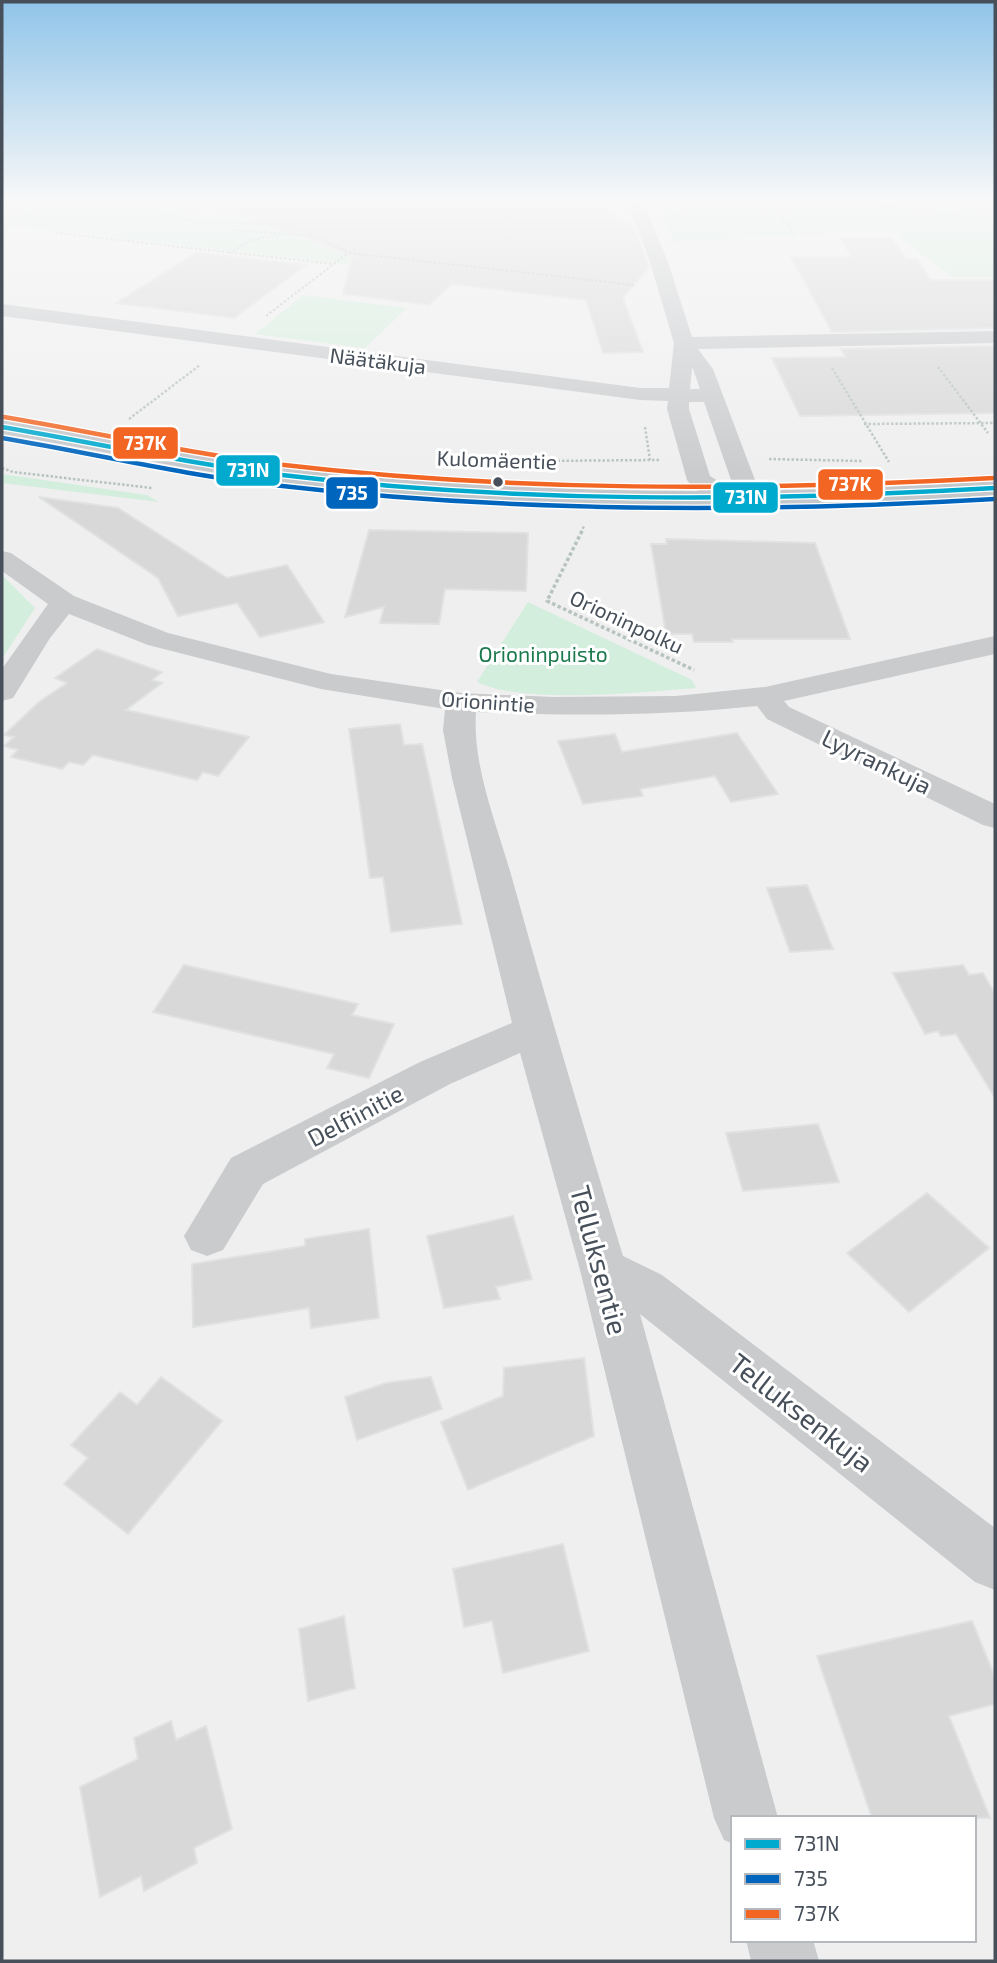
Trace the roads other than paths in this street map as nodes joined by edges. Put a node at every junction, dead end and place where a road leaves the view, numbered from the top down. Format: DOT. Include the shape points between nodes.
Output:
graph roads {
  1 [pos="668,292"];
  2 [pos="2,310"];
  3 [pos="995,337"];
  4 [pos="684,343"];
  5 [pos="678,396"];
  6 [pos="713,396"];
  7 [pos="3,427"];
  8 [pos="148,452"];
  9 [pos="696,470"];
  10 [pos="995,477"];
  11 [pos="736,479"];
  12 [pos="995,488"];
  13 [pos="2,559"];
  14 [pos="64,603"];
  15 [pos="995,645"];
  16 [pos="2,692"];
  17 [pos="751,698"];
  18 [pos="461,702"];
  19 [pos="995,817"];
  20 [pos="534,1030"];
  21 [pos="207,1236"];
  22 [pos="604,1270"];
  23 [pos="995,1562"];
  24 [pos="745,1816"];
  25 [pos="780,1942"];
  26 [pos="785,1961"];
  1 -- 4 [label="street"];
  2 -- 5 [label="street, Näätäkuja"];
  3 -- 4 [label="street"];
  4 -- 5 [label="street"];
  4 -- 6 [label="street" via="703,369"];
  5 -- 6 [label="street, Näätäkuja"];
  5 -- 9 [label="street"];
  6 -- 11 [label="street"];
  7 -- 8 [label="main road, Kulomäentie"];
  8 -- 9 [label="main road, Kulomäentie" via="407,472"];
  8 -- 11 [label="main road, Kulomäentie" via="339,481 501,492"];
  9 -- 11 [label="main road, Kulomäentie"];
  10 -- 11 [label="main road, Kulomäentie"];
  11 -- 12 [label="main road, Kulomäentie" via="822,498"];
  13 -- 14 [label="street, Orionintie"];
  14 -- 16 [label="street"];
  14 -- 18 [label="street, Orionintie" via="158,639 232,660 331,683"];
  15 -- 17 [label="street, Orionintie"];
  17 -- 18 [label="street, Orionintie" via="626,706"];
  17 -- 19 [label="street, Lyyrankuja"];
  18 -- 20 [label="street, Telluksentie" via="460,730 468,778"];
  20 -- 21 [label="street, Delfiinitie" via="435,1073 247,1171"];
  20 -- 22 [label="street, Telluksentie"];
  22 -- 23 [label="street, Telluksenkuja" via="645,1290"];
  22 -- 24 [label="street, Telluksentie"];
  25 -- 26 [label="street"];
}
